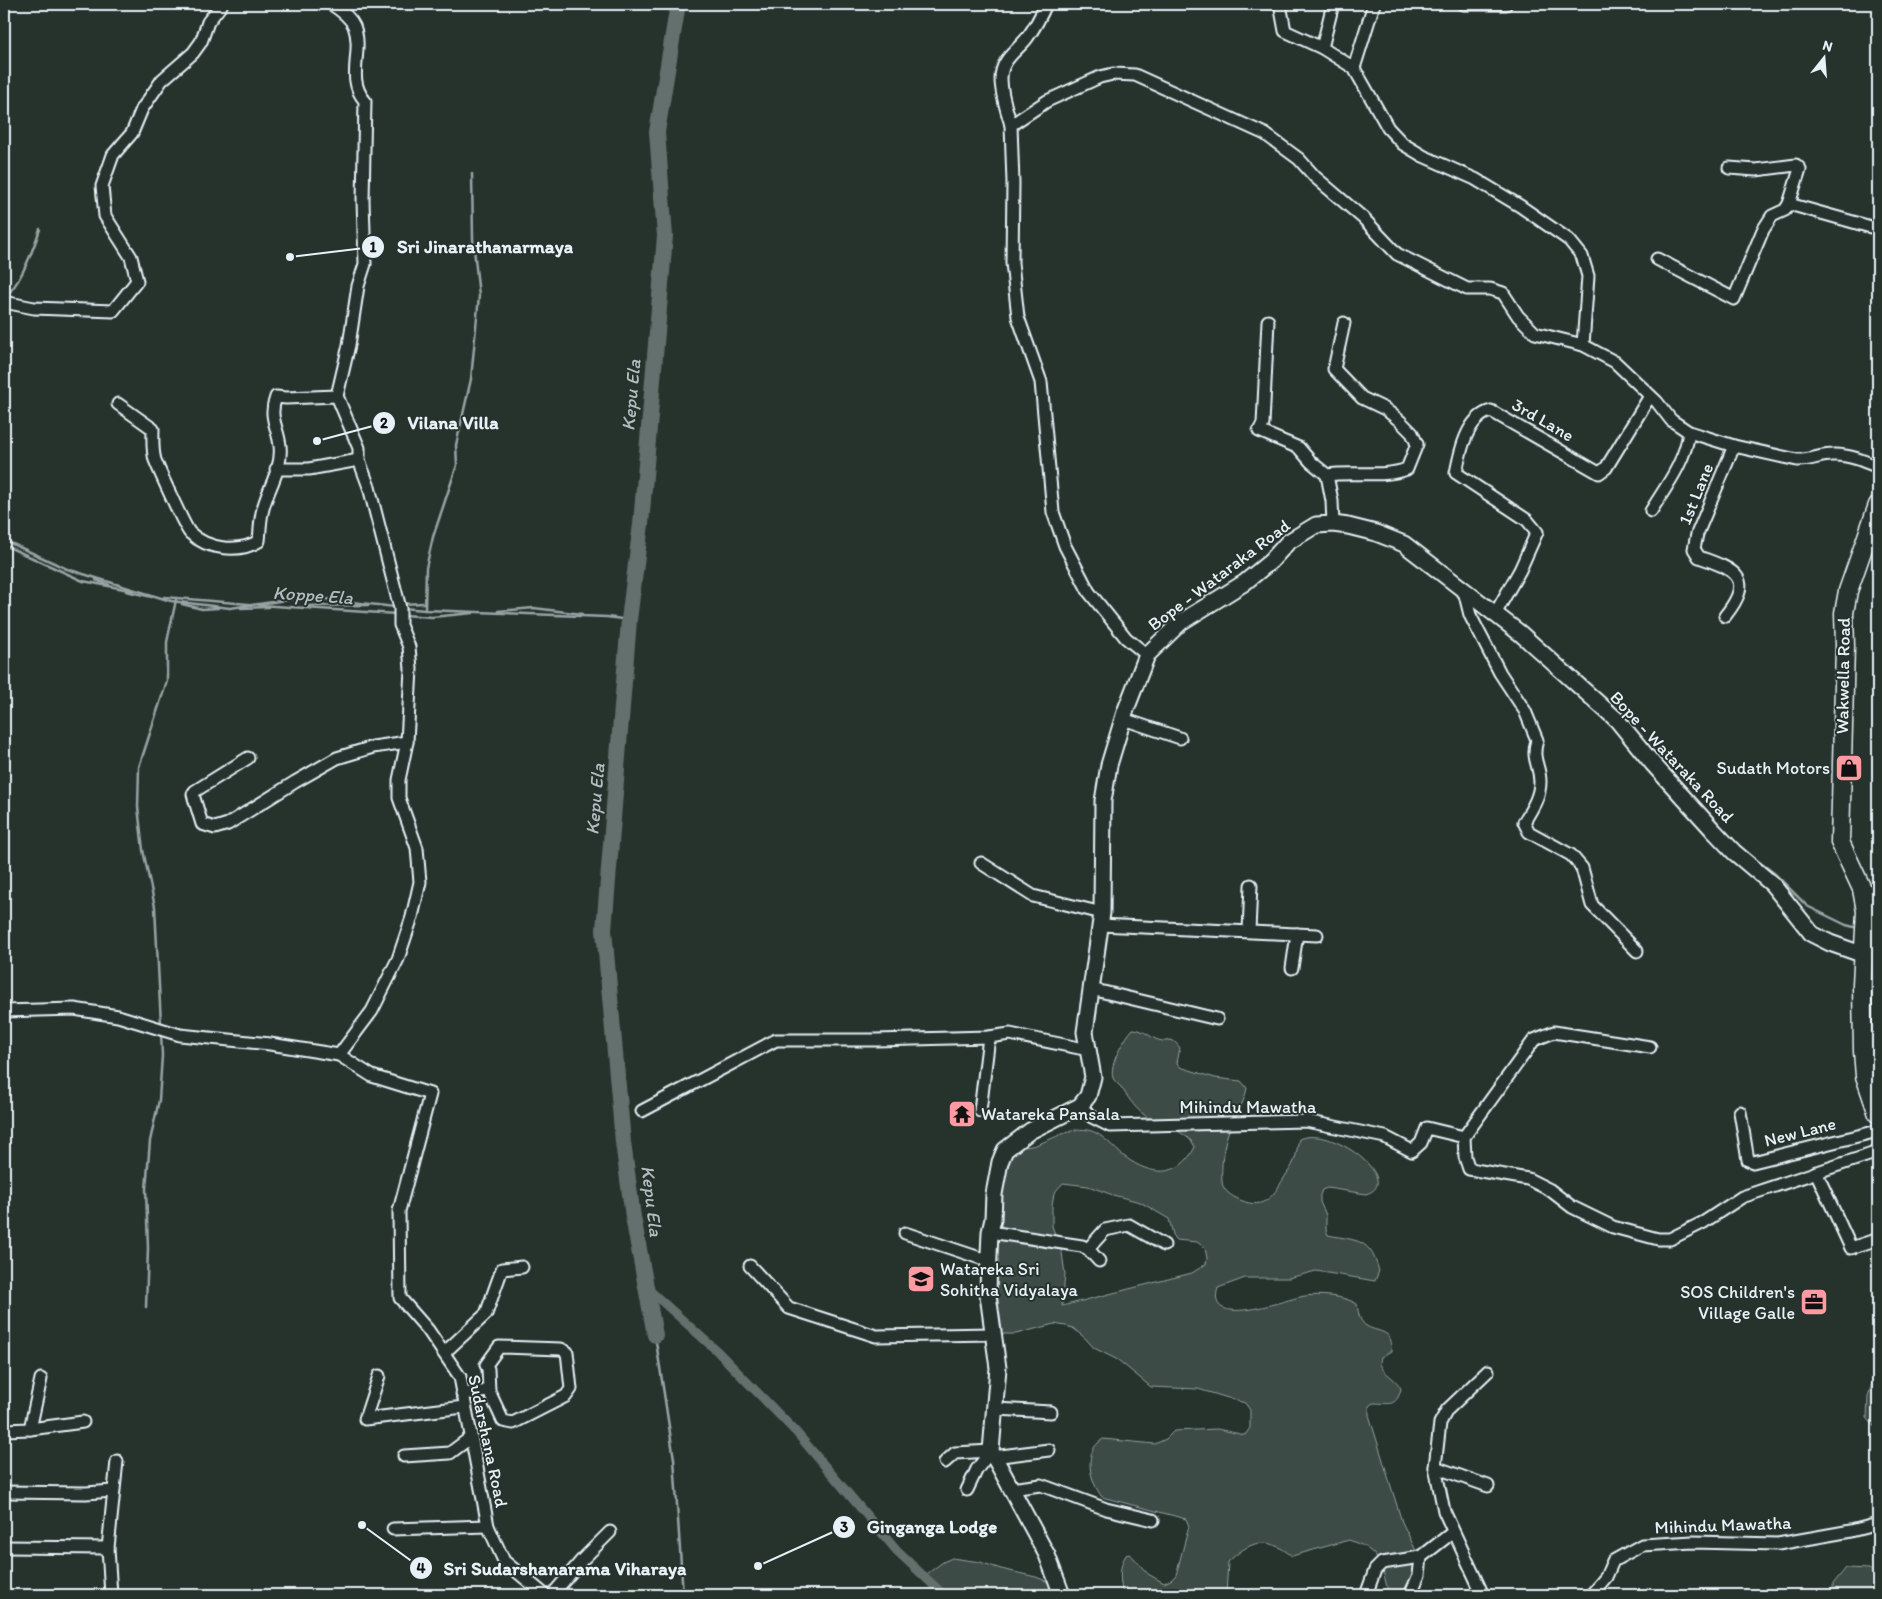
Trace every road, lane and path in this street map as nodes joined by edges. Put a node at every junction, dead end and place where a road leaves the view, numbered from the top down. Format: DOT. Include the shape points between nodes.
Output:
graph roads {
  1 [pos="222,4"];
  2 [pos="332,4"];
  3 [pos="1046,4"];
  4 [pos="1280,4"];
  5 [pos="1333,4"];
  6 [pos="1374,4"];
  7 [pos="1464,4"];
  8 [pos="1506,4"];
  9 [pos="1322,48"];
  10 [pos="1354,68"];
  11 [pos="1011,125"];
  12 [pos="1728,168"];
  13 [pos="1789,204"];
  14 [pos="1878,229"];
  15 [pos="1657,259"];
  16 [pos="4,302"];
  17 [pos="1268,321"];
  18 [pos="1344,323"];
  19 [pos="1583,345"];
  20 [pos="1646,392"];
  21 [pos="337,396"];
  22 [pos="118,404"];
  23 [pos="1689,432"];
  24 [pos="1734,446"];
  25 [pos="359,460"];
  26 [pos="1878,467"];
  27 [pos="276,469"];
  28 [pos="1327,475"];
  29 [pos="1651,511"];
  30 [pos="1876,516"];
  31 [pos="1333,524"];
  32 [pos="1464,591"];
  33 [pos="1495,614"];
  34 [pos="1725,616"];
  35 [pos="1147,655"];
  36 [pos="1123,719"];
  37 [pos="1180,738"];
  38 [pos="407,742"];
  39 [pos="248,758"];
  40 [pos="981,864"];
  41 [pos="1251,885"];
  42 [pos="1101,919"];
  43 [pos="1249,931"];
  44 [pos="1297,934"];
  45 [pos="1318,935"];
  46 [pos="1637,951"];
  47 [pos="1864,955"];
  48 [pos="1292,968"];
  49 [pos="1091,989"];
  50 [pos="4,1011"];
  51 [pos="1217,1019"];
  52 [pos="989,1037"];
  53 [pos="1650,1047"];
  54 [pos="1089,1050"];
  55 [pos="339,1055"];
  56 [pos="1080,1106"];
  57 [pos="980,1110"];
  58 [pos="642,1111"];
  59 [pos="1740,1112"];
  60 [pos="1878,1114"];
  61 [pos="1878,1131"];
  62 [pos="1464,1137"];
  63 [pos="1878,1152"];
  64 [pos="1816,1172"];
  65 [pos="990,1232"];
  66 [pos="905,1233"];
  67 [pos="1878,1239"];
  68 [pos="1164,1245"];
  69 [pos="1088,1249"];
  70 [pos="989,1260"];
  71 [pos="1099,1261"];
  72 [pos="750,1266"];
  73 [pos="522,1267"];
  74 [pos="993,1334"];
  75 [pos="444,1353"];
  76 [pos="1488,1371"];
  77 [pos="379,1376"];
  78 [pos="41,1379"];
  79 [pos="489,1391"];
  80 [pos="462,1394"];
  81 [pos="464,1407"];
  82 [pos="996,1409"];
  83 [pos="1051,1412"];
  84 [pos="83,1422"];
  85 [pos="30,1429"];
  86 [pos="4,1430"];
  87 [pos="470,1438"];
  88 [pos="1049,1450"];
  89 [pos="992,1454"];
  90 [pos="404,1456"];
  91 [pos="117,1461"];
  92 [pos="945,1462"];
  93 [pos="1434,1466"];
  94 [pos="1488,1486"];
  95 [pos="1010,1489"];
  96 [pos="967,1490"];
  97 [pos="113,1491"];
  98 [pos="4,1492"];
  99 [pos="1153,1520"];
  100 [pos="1878,1524"];
  101 [pos="488,1526"];
  102 [pos="393,1528"];
  103 [pos="610,1532"];
  104 [pos="1453,1532"];
  105 [pos="4,1547"];
  106 [pos="108,1548"];
  107 [pos="1421,1557"];
  108 [pos="110,1595"];
  109 [pos="544,1595"];
  110 [pos="552,1595"];
  111 [pos="1062,1595"];
  112 [pos="1366,1595"];
  113 [pos="1410,1595"];
  114 [pos="1483,1595"];
  115 [pos="1591,1595"];
  1 -- 16 [label="street" via="208,22 193,53 162,80 142,109 132,133 113,155 102,186 105,216 131,257 138,282 113,311 34,308"];
  2 -- 21 [label="street" via="354,25 357,51 354,76 358,93 365,101 365,264"];
  3 -- 11 [label="street" via="1038,22 1003,67 1003,94"];
  4 -- 9 [label="street" via="1285,31"];
  5 -- 9 [label="street"];
  6 -- 10 [label="street"];
  7 -- 8 [label="street"];
  9 -- 10 [label="street"];
  10 -- 19 [label="street" via="1388,128 1403,144 1475,178 1569,240 1582,256 1588,276"];
  11 -- 19 [label="street" via="1047,101 1100,77 1135,75 1265,134 1299,159 1397,254 1467,289 1490,289 1503,293 1518,316 1535,333"];
  11 -- 35 [label="street" via="1012,263 1018,317 1041,382 1053,512 1065,546 1089,592 1126,638"];
  12 -- 13 [label="street" via="1756,170 1796,165 1800,169"];
  13 -- 14 [label="street"];
  13 -- 15 [label="street" via="1785,210 1772,216 1763,230 1734,299"];
  17 -- 28 [label="street" via="1263,424 1259,431 1300,448"];
  18 -- 28 [label="street" via="1334,369 1362,398 1400,421 1412,433 1417,444 1407,469 1394,474"];
  19 -- 20 [label="street" via="1615,362"];
  20 -- 23 [label="street" via="1671,420"];
  20 -- 33 [label="street, 3rd Lane" via="1606,468 1599,472 1491,411 1482,413 1470,429 1460,451 1456,473 1527,520 1537,532"];
  21 -- 25 [label="street" via="359,448"];
  21 -- 27 [label="street" via="276,397 272,409 280,447"];
  22 -- 27 [label="street" via="152,429 155,458 189,532 204,543 231,548 250,546 259,540 262,512"];
  23 -- 24 [label="street"];
  23 -- 29 [label="street" via="1682,460"];
  24 -- 26 [label="street" via="1806,461 1832,454 1859,459"];
  24 -- 34 [label="street, 1st Lane" via="1697,534 1694,549 1698,557 1724,566 1736,575 1740,585 1736,602"];
  25 -- 27 [label="street" via="309,469"];
  25 -- 38 [label="street" via="400,608 400,625 409,647"];
  28 -- 31 [label="street"];
  30 -- 47 [label="main road, Wakwella Road" via="1848,591 1844,613 1840,842 1862,889 1866,911"];
  31 -- 32 [label="street, Bope - Wataraka Road" via="1376,533 1404,544"];
  31 -- 35 [label="street, Bope - Wataraka Road" via="1316,525 1288,542 1257,572 1181,622"];
  32 -- 33 [label="street, Bope - Wataraka Road"];
  32 -- 46 [label="street" via="1470,615 1500,673 1525,711 1537,740 1533,752 1540,782 1535,803 1524,822 1529,832 1571,855 1582,868 1592,905"];
  33 -- 47 [label="street, Bope - Wataraka Road" via="1545,654 1617,720 1714,831 1772,884 1812,934"];
  35 -- 36 [label="street, Bope - Wataraka Road"];
  36 -- 37 [label="street"];
  36 -- 42 [label="street, Bope - Wataraka Road" via="1103,801"];
  38 -- 39 [label="street" via="373,746 337,758 228,824 215,828 202,824 193,794 195,791"];
  38 -- 55 [label="street" via="399,780 399,798 417,848 420,882 398,959 372,1010"];
  40 -- 42 [label="street" via="1033,896"];
  41 -- 43 [label="street"];
  42 -- 43 [label="street"];
  42 -- 49 [label="street, Bope - Wataraka Road"];
  43 -- 44 [label="street"];
  44 -- 45 [label="street"];
  44 -- 48 [label="street"];
  47 -- 60 [label="main road, Wakwella Road" via="1865,1076"];
  49 -- 51 [label="street"];
  49 -- 54 [label="street, Bope - Wataraka Road" via="1085,1032"];
  50 -- 55 [label="street" via="74,1008 118,1016 180,1035"];
  52 -- 54 [label="street" via="1010,1034"];
  52 -- 57 [label="street"];
  52 -- 58 [label="street" via="776,1040"];
  53 -- 62 [label="street" via="1546,1033 1534,1040"];
  54 -- 56 [label="street, Bope - Wataraka Road" via="1093,1077 1088,1096"];
  55 -- 75 [label="street, Sudarshana Road" via="372,1076 430,1094 399,1211 400,1298"];
  56 -- 62 [label="street, Mihindu Mawatha" via="1110,1126 1306,1121 1385,1137 1412,1151 1421,1143 1428,1128"];
  56 -- 65 [label="street" via="1030,1131 1005,1150 994,1194"];
  59 -- 61 [label="street, New Lane" via="1748,1160 1754,1162"];
  62 -- 64 [label="street" via="1469,1169 1536,1182 1572,1207 1613,1226 1658,1239 1670,1240 1742,1197"];
  63 -- 64 [label="street"];
  64 -- 67 [label="street" via="1851,1248"];
  65 -- 69 [label="street"];
  65 -- 70 [label="street"];
  66 -- 70 [label="street"];
  68 -- 69 [label="street" via="1129,1225 1105,1230"];
  69 -- 71 [label="street"];
  70 -- 74 [label="street" via="988,1295"];
  72 -- 74 [label="street" via="789,1308 876,1336"];
  73 -- 75 [label="street" via="502,1269 486,1314"];
  74 -- 82 [label="street" via="998,1368"];
  75 -- 80 [label="street, Sudarshana Road" via="460,1377"];
  76 -- 93 [label="street" via="1447,1410 1440,1423"];
  77 -- 81 [label="street" via="365,1418"];
  78 -- 85 [label="street"];
  79 -- 79 [label="street" via="486,1365 499,1346 567,1352 571,1388 566,1396 513,1423 503,1421"];
  79 -- 80 [label="street"];
  80 -- 81 [label="street, Sudarshana Road"];
  81 -- 87 [label="street, Sudarshana Road"];
  82 -- 83 [label="street"];
  82 -- 89 [label="street"];
  84 -- 85 [label="street"];
  85 -- 86 [label="street"];
  87 -- 90 [label="street" via="450,1453"];
  87 -- 101 [label="street, Sudarshana Road"];
  88 -- 89 [label="street"];
  89 -- 92 [label="street" via="954,1453"];
  89 -- 95 [label="street"];
  89 -- 96 [label="street" via="978,1469"];
  91 -- 97 [label="street"];
  93 -- 94 [label="street"];
  93 -- 104 [label="street" via="1444,1511"];
  95 -- 99 [label="street" via="1041,1485 1106,1509"];
  95 -- 111 [label="street" via="1046,1555"];
  97 -- 98 [label="street"];
  97 -- 106 [label="street"];
  100 -- 115 [label="street, Mihindu Mawatha" via="1778,1544 1693,1542 1642,1545 1613,1561 1606,1578"];
  101 -- 102 [label="street"];
  101 -- 109 [label="street, Sudarshana Road" via="504,1561"];
  103 -- 110 [label="street"];
  104 -- 107 [label="street"];
  104 -- 114 [label="street"];
  105 -- 106 [label="street"];
  106 -- 108 [label="street"];
  107 -- 112 [label="street" via="1382,1563 1375,1570"];
  107 -- 113 [label="street" via="1419,1575"];
}
